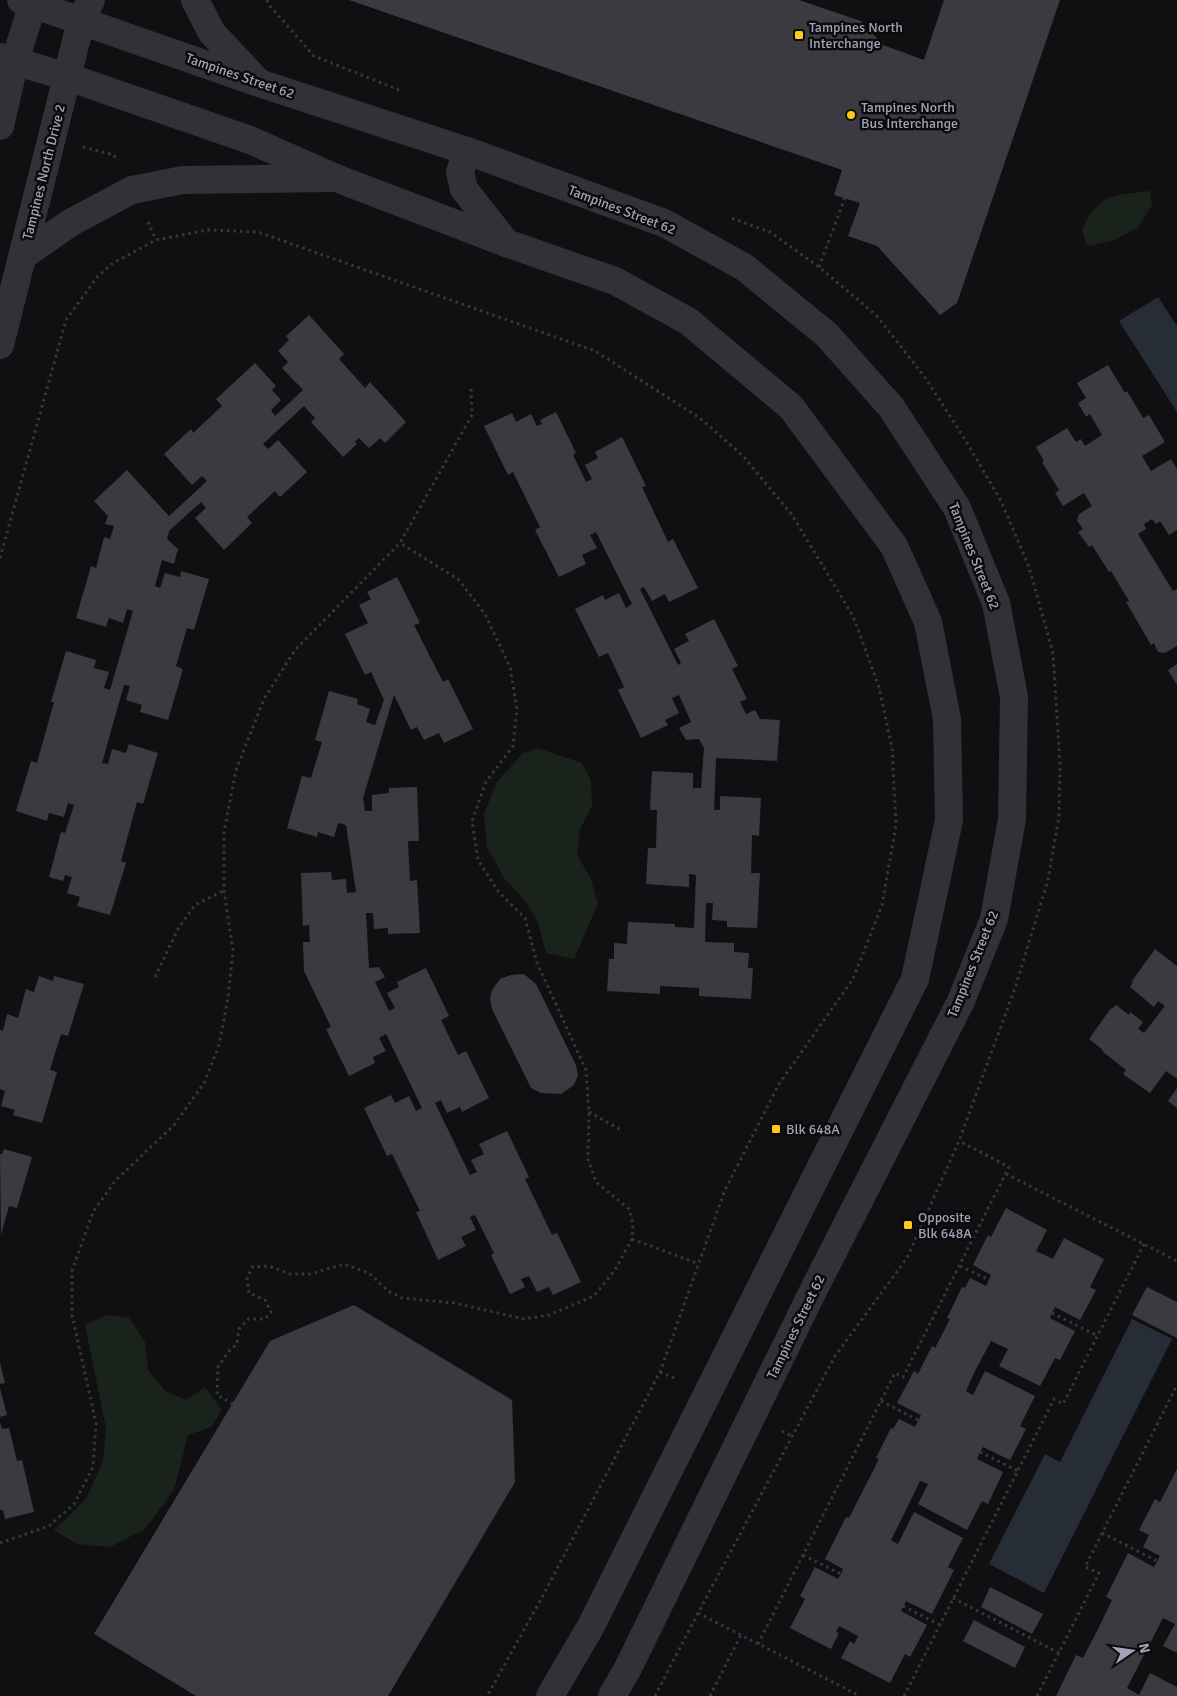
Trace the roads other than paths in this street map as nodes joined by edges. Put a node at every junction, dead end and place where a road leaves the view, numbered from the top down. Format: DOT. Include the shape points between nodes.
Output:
graph roads {
  1 [pos="195,0"];
  2 [pos="29,1"];
  3 [pos="86,10"];
  4 [pos="7,59"];
  5 [pos="68,76"];
  6 [pos="259,83"];
  7 [pos="0,126"];
  8 [pos="467,152"];
  9 [pos="336,178"];
  10 [pos="506,243"];
  11 [pos="24,255"];
  12 [pos="0,344"];
  13 [pos="550,1696"];
  14 [pos="612,1696"];
  1 -- 6 [label="street" via="212,33"];
  2 -- 3 [label="street, Tampines Street 62"];
  2 -- 4 [label="street"];
  3 -- 5 [label="street, Tampines North Drive 2"];
  3 -- 6 [label="street, Tampines Street 62"];
  4 -- 5 [label="street"];
  4 -- 7 [label="street"];
  5 -- 9 [label="street" via="250,140"];
  5 -- 11 [label="street, Tampines North Drive 2"];
  6 -- 8 [label="street, Tampines Street 62"];
  8 -- 10 [label="street" via="460,172 464,189"];
  8 -- 14 [label="street, Tampines Street 62" via="664,223 744,267 826,335 891,407 957,508 996,603 1014,698 1012,818 994,919 961,1001"];
  9 -- 10 [label="street"];
  9 -- 11 [label="street" via="182,180 132,190 70,223"];
  10 -- 13 [label="street" via="615,281 688,321 791,407 894,546 928,622 947,719 949,820 914,979 591,1626"];
  11 -- 12 [label="street, Tampines North Drive 2"];
}
